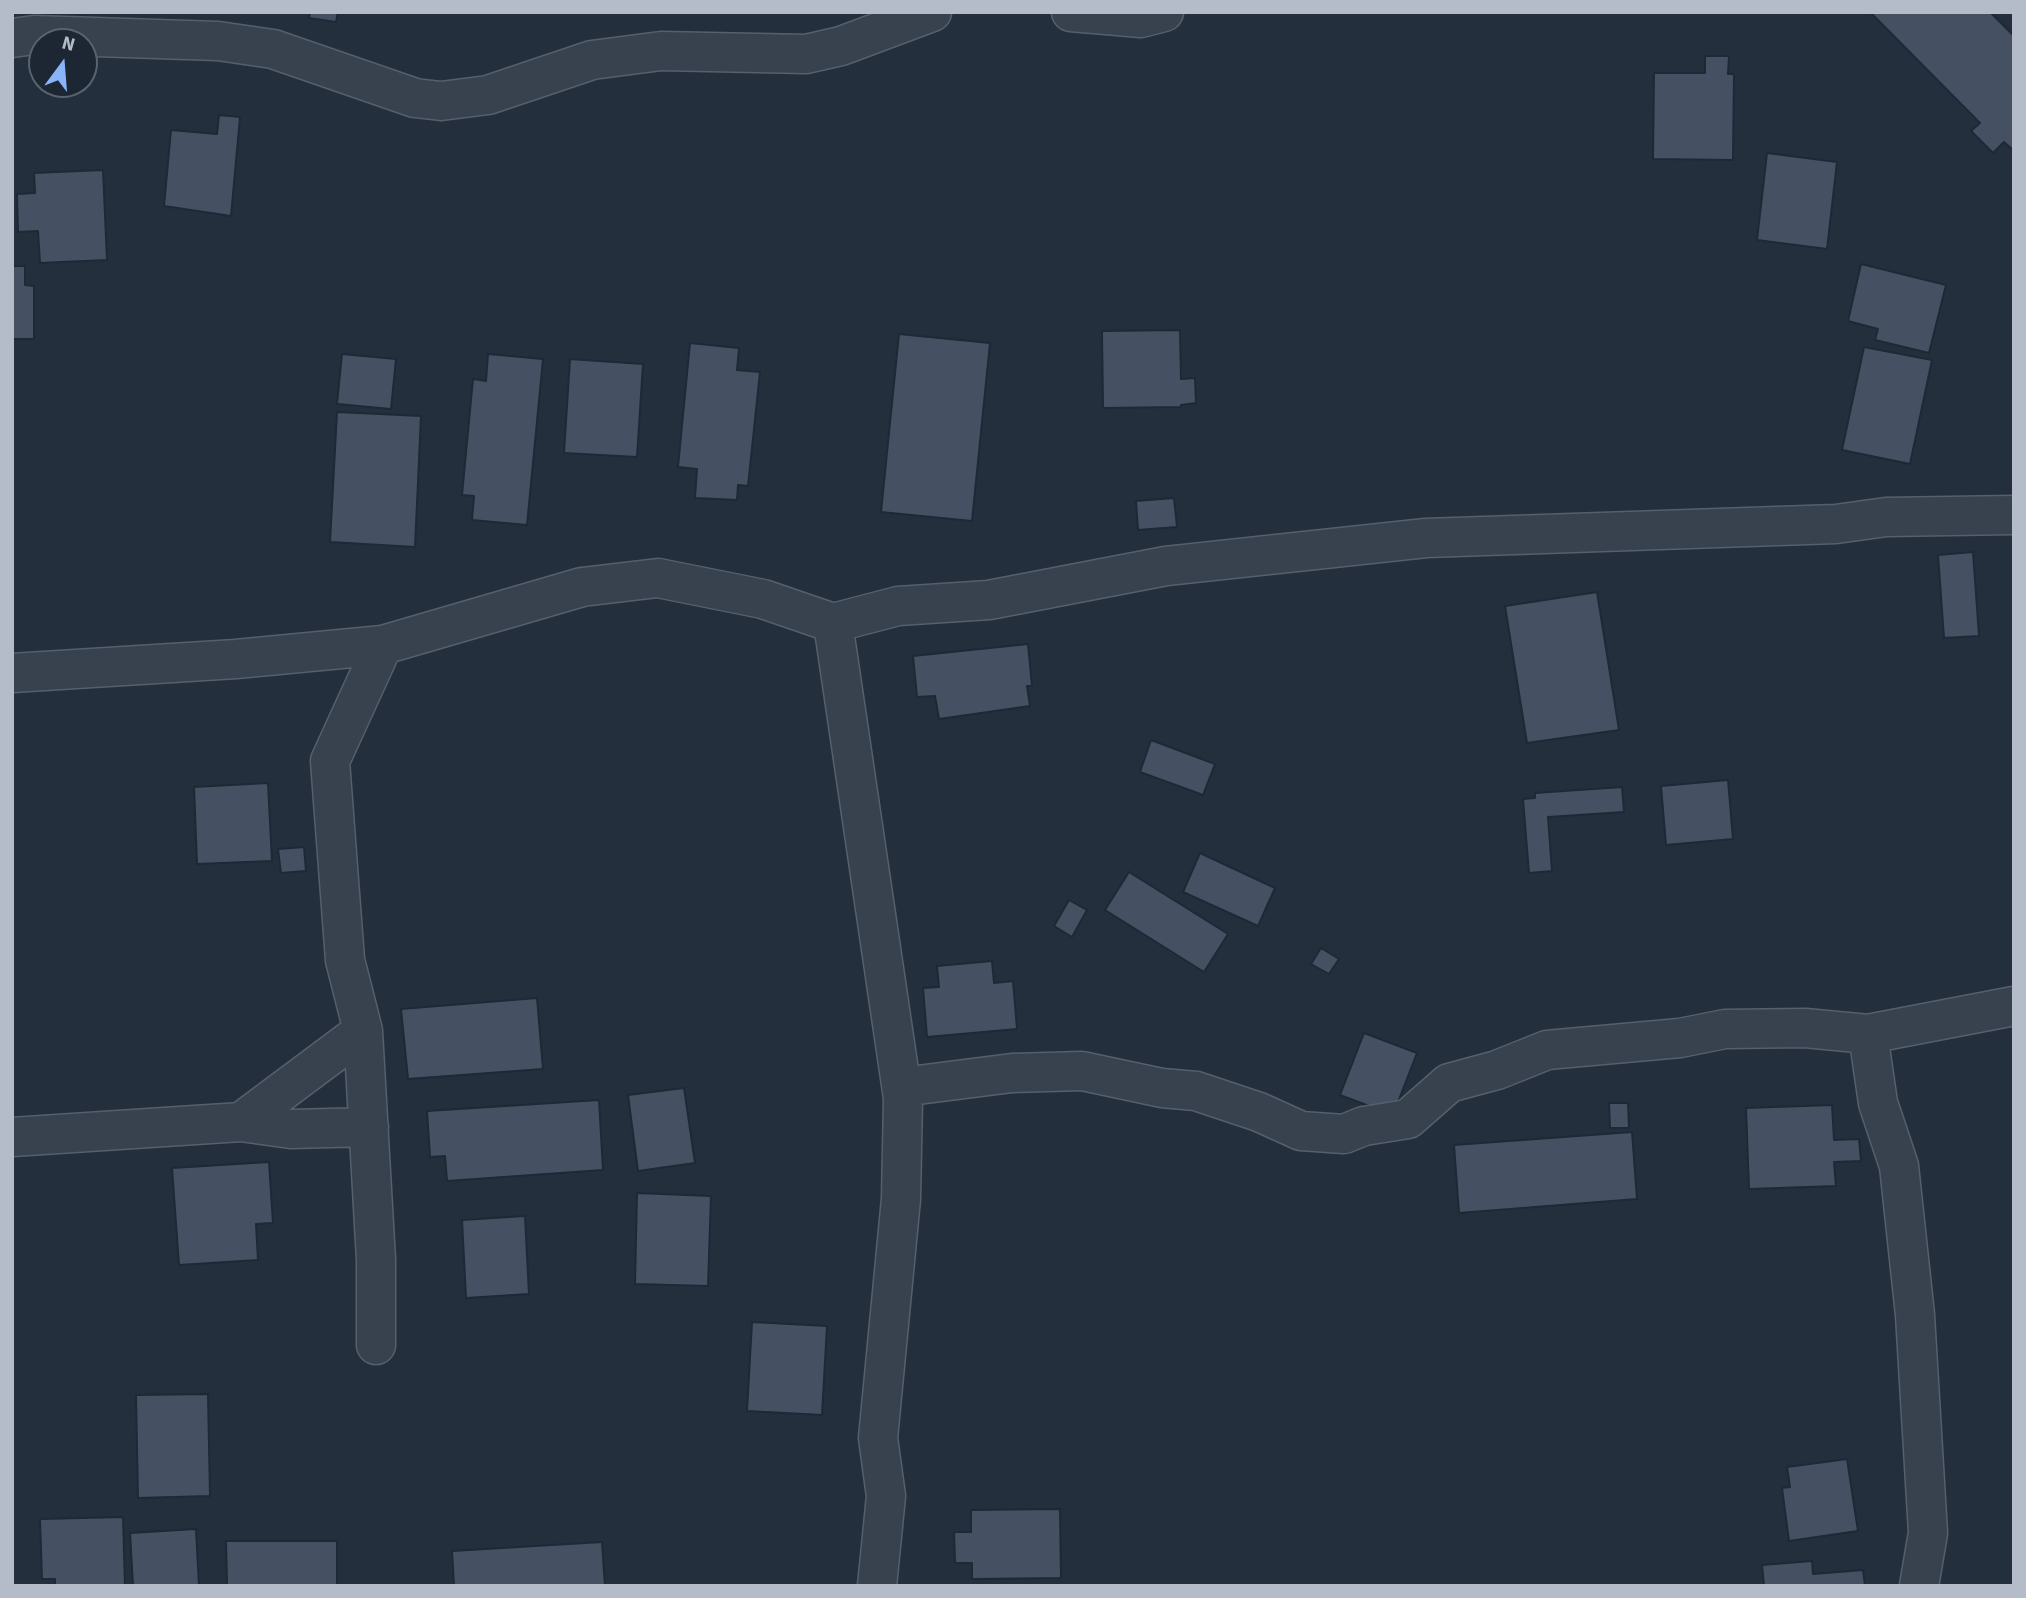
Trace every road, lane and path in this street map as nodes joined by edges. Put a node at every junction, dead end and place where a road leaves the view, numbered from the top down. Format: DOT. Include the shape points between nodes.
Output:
graph roads {
  1 [pos="932,12"];
  2 [pos="1071,12"];
  3 [pos="1164,12"];
  4 [pos="12,38"];
  5 [pos="2014,515"];
  6 [pos="833,623"];
  7 [pos="383,645"];
  8 [pos="12,673"];
  9 [pos="2014,1006"];
  10 [pos="363,1031"];
  11 [pos="1868,1034"];
  12 [pos="902,1087"];
  13 [pos="241,1122"];
  14 [pos="369,1127"];
  15 [pos="12,1137"];
  16 [pos="376,1345"];
  17 [pos="877,1586"];
  18 [pos="1919,1586"];
  1 -- 4 [label="street" via="806,54 661,51 592,60 488,95 441,101 415,98 274,49 218,41"];
  2 -- 3 [label="street" via="1141,18"];
  5 -- 6 [label="street" via="1426,538 1166,566 989,600 898,606"];
  6 -- 7 [label="street" via="763,598 658,578 582,587"];
  6 -- 12 [label="street"];
  7 -- 8 [label="street"];
  7 -- 10 [label="street" via="330,761 345,960"];
  9 -- 11 [label="street"];
  10 -- 13 [label="street"];
  10 -- 14 [label="street"];
  11 -- 12 [label="street" via="1805,1028 1725,1029 1680,1038 1547,1050 1449,1083 1408,1119 1344,1134 1301,1131 1196,1091 1082,1071 1012,1073"];
  11 -- 18 [label="street" via="1878,1103 1899,1166 1914,1315 1928,1533"];
  12 -- 17 [label="street" via="901,1199 878,1438 886,1496"];
  13 -- 14 [label="street" via="291,1129"];
  13 -- 15 [label="street"];
  14 -- 16 [label="street"];
}
